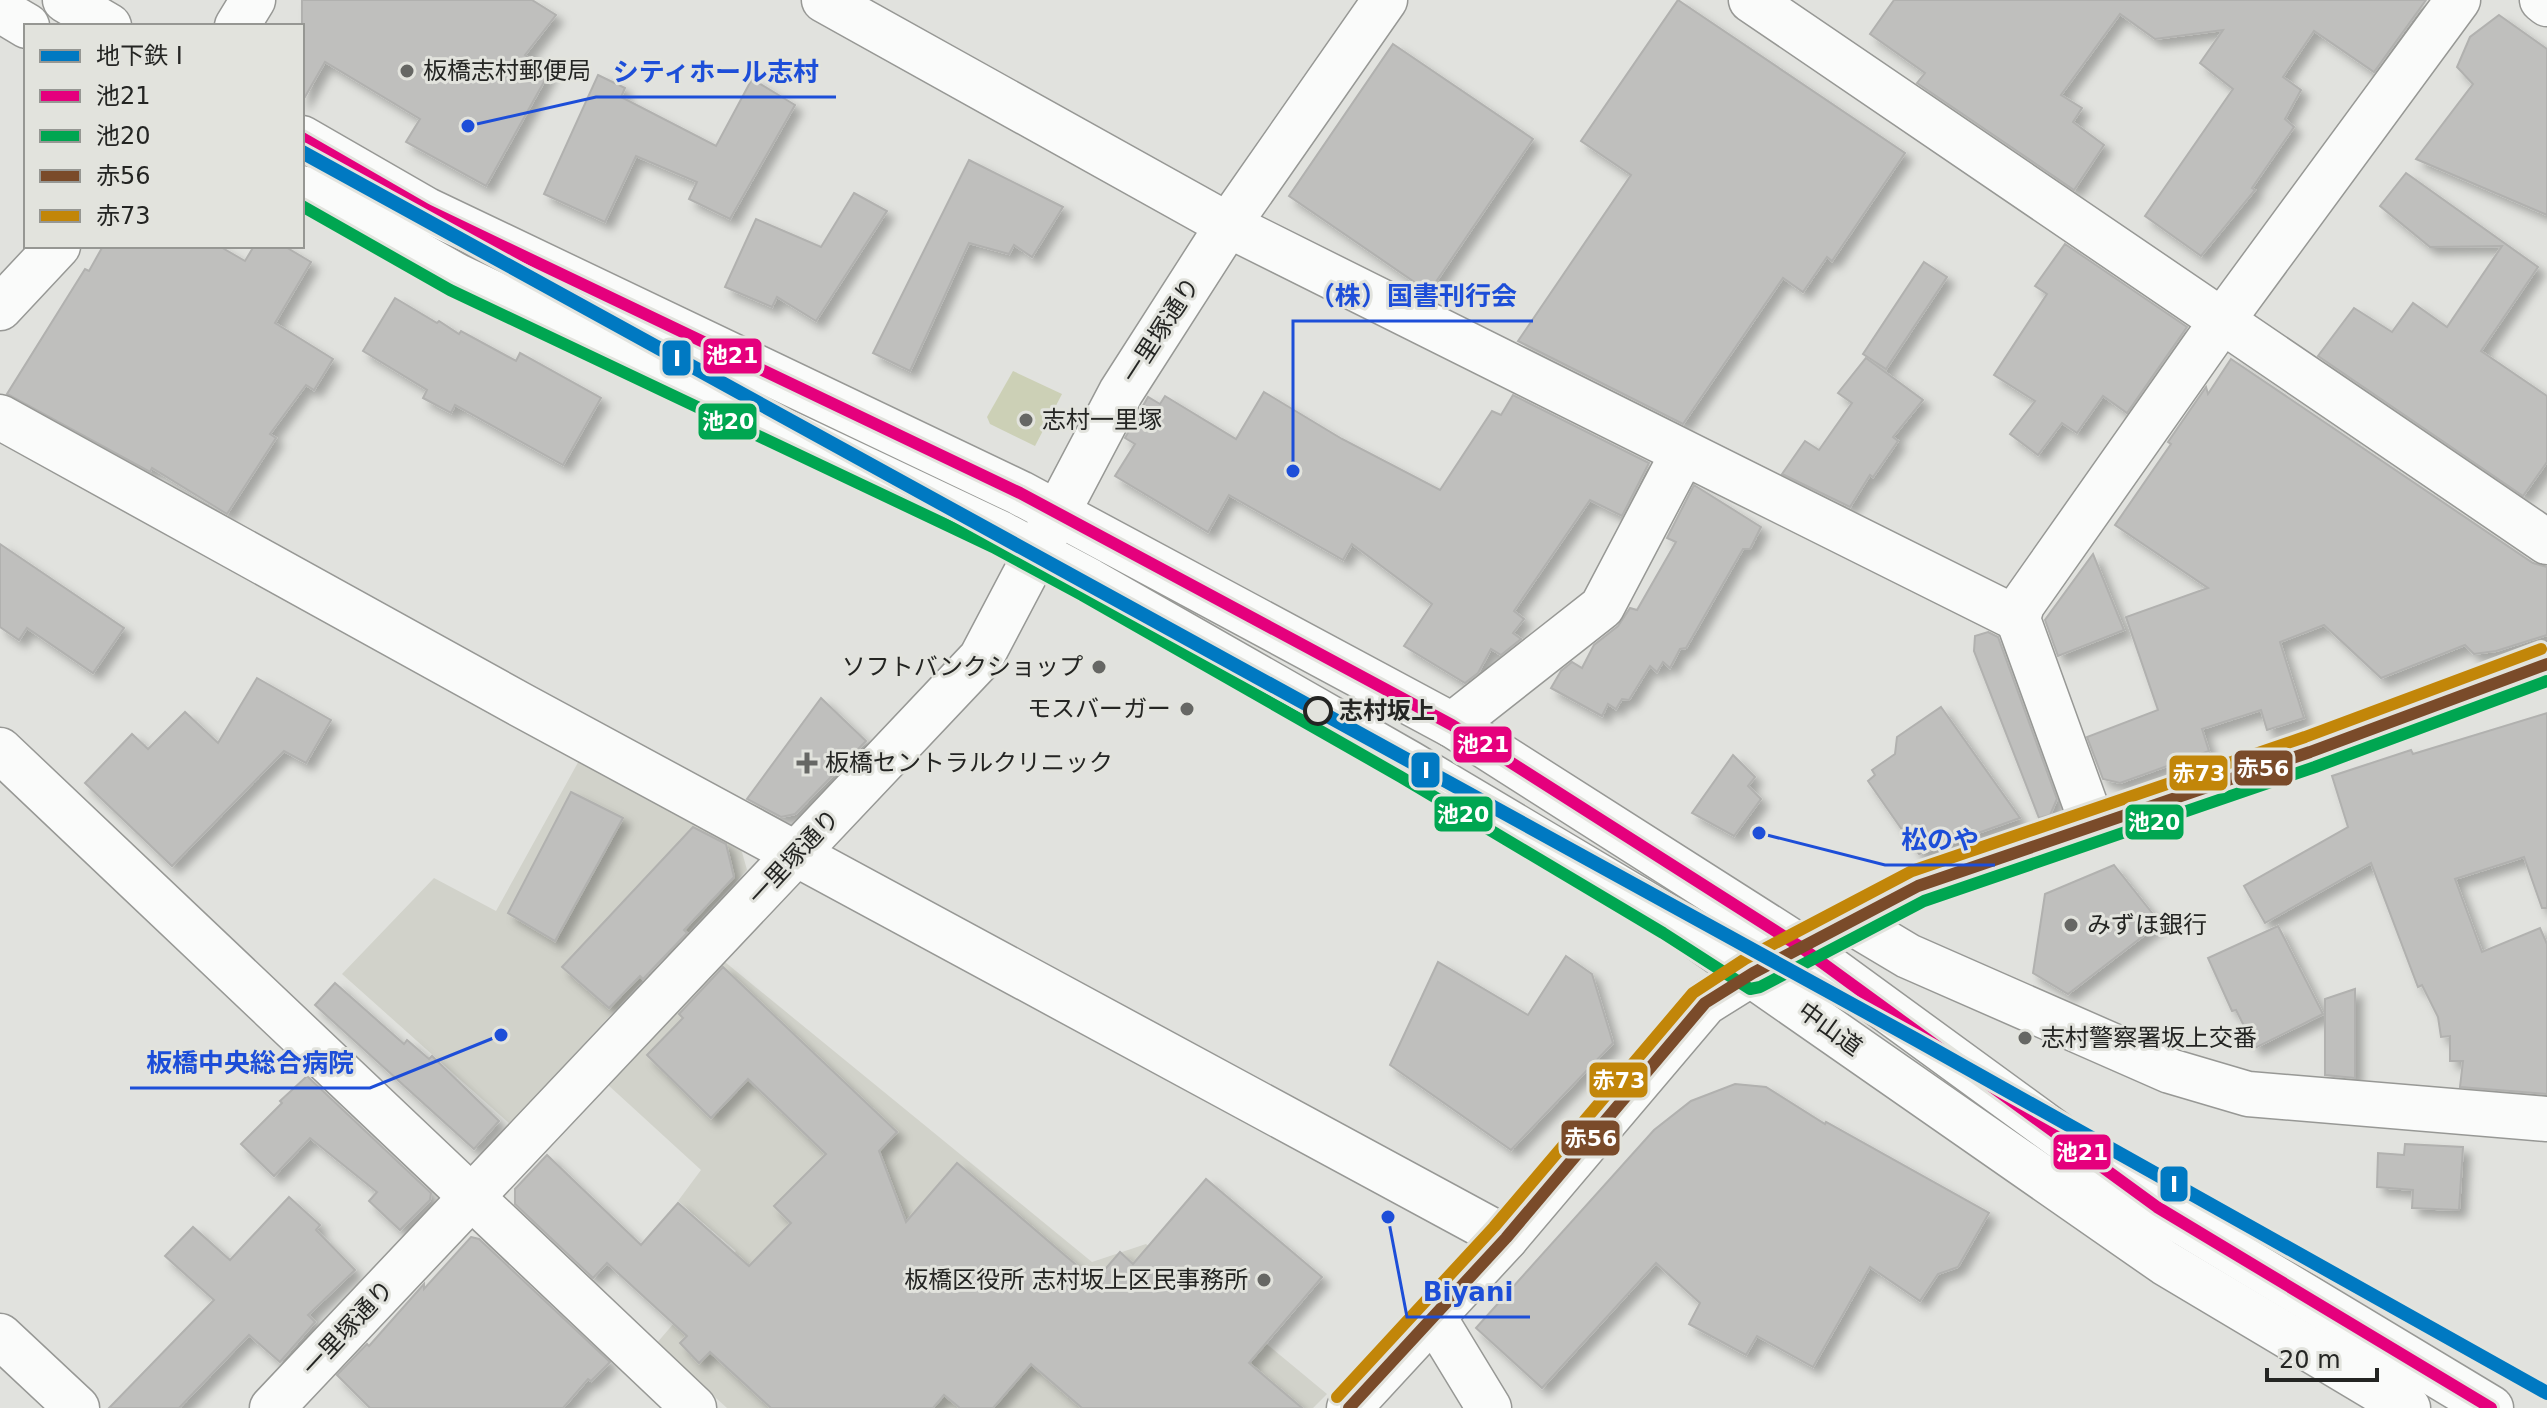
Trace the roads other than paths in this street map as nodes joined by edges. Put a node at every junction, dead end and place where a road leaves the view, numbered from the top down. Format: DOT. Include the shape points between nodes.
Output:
graph roads {
  1 [pos="65,0"];
  2 [pos="253,0"];
  3 [pos="824,0"];
  4 [pos="1385,0"];
  5 [pos="2458,0"];
  6 [pos="2542,0"];
  7 [pos="1757,2"];
  8 [pos="2547,4"];
  9 [pos="0,10"];
  10 [pos="24,24"];
  11 [pos="106,24"];
  12 [pos="238,24"];
  13 [pos="304,139"];
  14 [pos="304,189"];
  15 [pos="1228,225"];
  16 [pos="56,248"];
  17 [pos="0,308"];
  18 [pos="2222,321"];
  19 [pos="0,417"];
  20 [pos="1683,453"];
  21 [pos="1058,513"];
  22 [pos="2547,542"];
  23 [pos="1037,553"];
  24 [pos="2018,619"];
  25 [pos="2547,664"];
  26 [pos="1452,725"];
  27 [pos="0,750"];
  28 [pos="2093,826"];
  29 [pos="798,853"];
  30 [pos="1851,922"];
  31 [pos="1802,948"];
  32 [pos="1753,973"];
  33 [pos="2547,1119"];
  34 [pos="472,1198"];
  35 [pos="1506,1238"];
  36 [pos="1433,1316"];
  37 [pos="0,1336"];
  38 [pos="77,1408"];
  39 [pos="272,1408"];
  40 [pos="694,1408"];
  41 [pos="1349,1408"];
  42 [pos="1489,1408"];
  43 [pos="2408,1408"];
  44 [pos="2491,1408"];
  1 -- 11 [label="main road"];
  2 -- 12 [label="main road"];
  3 -- 15 [label="main road"];
  4 -- 15 [label="main road, 一里塚通り"];
  5 -- 18 [label="main road"];
  6 -- 8 [label="main road"];
  7 -- 18 [label="main road"];
  9 -- 10 [label="main road"];
  13 -- 21 [label="main road, 中山道" via="427,210"];
  14 -- 23 [label="main road, 中山道" via="457,276"];
  15 -- 20 [label="main road"];
  15 -- 21 [label="main road, 一里塚通り" via="1121,392"];
  16 -- 17 [label="main road"];
  18 -- 22 [label="main road"];
  18 -- 24 [label="main road" via="2022,605"];
  19 -- 29 [label="main road"];
  20 -- 24 [label="main road"];
  20 -- 26 [label="main road" via="1602,607"];
  21 -- 23 [label="main road, 一里塚通り"];
  21 -- 26 [label="main road, 中山道"];
  23 -- 29 [label="main road, 一里塚通り" via="981,658"];
  23 -- 32 [label="main road, 中山道" via="1409,763"];
  24 -- 28 [label="main road"];
  25 -- 28 [label="main road"];
  26 -- 31 [label="main road, 中山道"];
  27 -- 34 [label="main road"];
  28 -- 30 [label="main road" via="1918,886"];
  29 -- 34 [label="main road, 一里塚通り"];
  29 -- 35 [label="main road"];
  30 -- 31 [label="main road"];
  30 -- 33 [label="main road" via="1908,956 2170,1071 2248,1094"];
  31 -- 32 [label="main road"];
  31 -- 44 [label="main road, 中山道" via="2157,1207"];
  32 -- 35 [label="main road" via="1705,1003"];
  32 -- 43 [label="main road, 中山道" via="2165,1263"];
  34 -- 39 [label="main road, 一里塚通り"];
  34 -- 40 [label="main road"];
  35 -- 36 [label="main road"];
  36 -- 41 [label="main road"];
  36 -- 42 [label="main road"];
  37 -- 38 [label="main road"];
}
